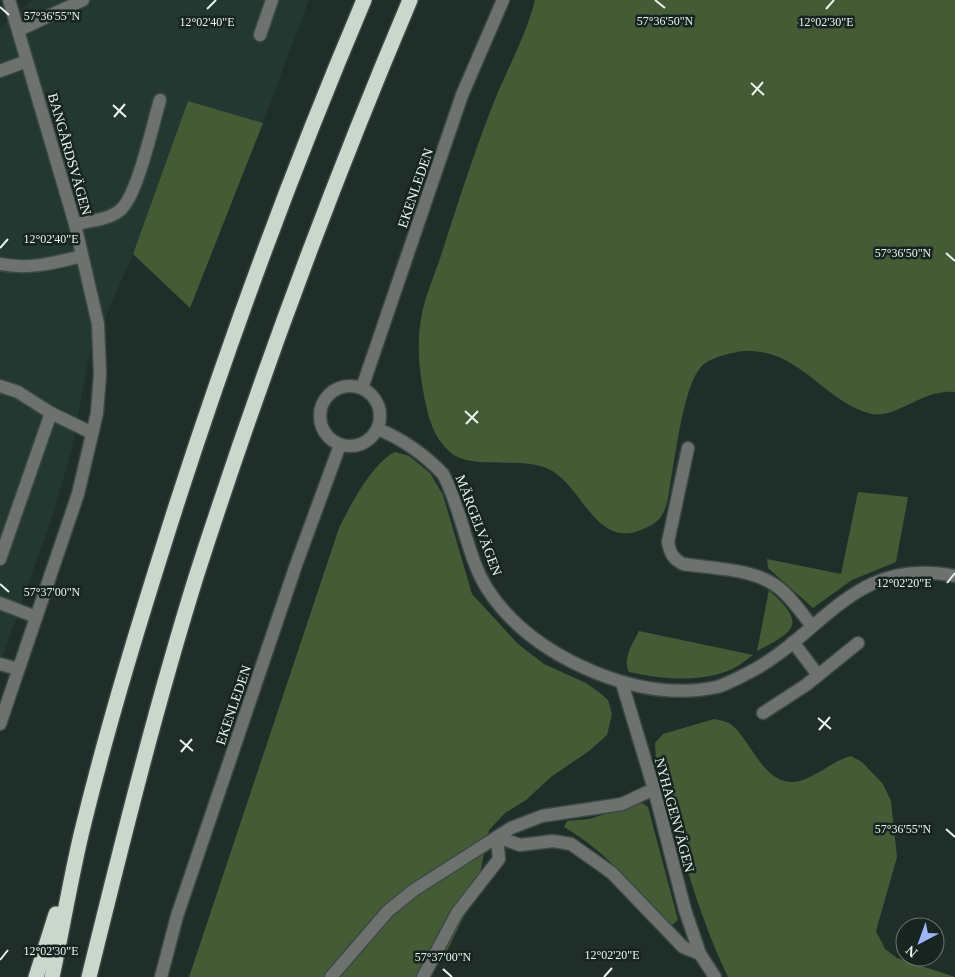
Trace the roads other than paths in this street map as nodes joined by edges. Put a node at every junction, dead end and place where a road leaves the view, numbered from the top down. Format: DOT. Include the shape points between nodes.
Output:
graph roads {
  1 [pos="9,0"];
  2 [pos="83,0"];
  3 [pos="272,0"];
  4 [pos="364,0"];
  5 [pos="410,0"];
  6 [pos="503,0"];
  7 [pos="19,30"];
  8 [pos="260,35"];
  9 [pos="27,61"];
  10 [pos="0,70"];
  11 [pos="160,100"];
  12 [pos="75,224"];
  13 [pos="82,256"];
  14 [pos="0,264"];
  15 [pos="0,386"];
  16 [pos="362,388"];
  17 [pos="51,413"];
  18 [pos="378,429"];
  19 [pos="92,433"];
  20 [pos="340,445"];
  21 [pos="688,448"];
  22 [pos="0,558"];
  23 [pos="955,576"];
  24 [pos="0,602"];
  25 [pos="36,618"];
  26 [pos="812,626"];
  27 [pos="793,642"];
  28 [pos="858,643"];
  29 [pos="0,664"];
  30 [pos="18,669"];
  31 [pos="818,675"];
  32 [pos="622,683"];
  33 [pos="763,713"];
  34 [pos="0,724"];
  35 [pos="654,789"];
  36 [pos="498,836"];
  37 [pos="81,837"];
  38 [pos="700,954"];
  39 [pos="36,977"];
  40 [pos="52,977"];
  41 [pos="89,977"];
  42 [pos="160,977"];
  43 [pos="332,977"];
  44 [pos="423,977"];
  45 [pos="715,977"];
  1 -- 7 [label="street, BANGÅRDSVÄGEN"];
  2 -- 7 [label="street"];
  3 -- 8 [label="street"];
  4 -- 37 [label="highway" via="274,221 224,358 108,731"];
  5 -- 41 [label="highway" via="314,237 263,375 205,552 150,739"];
  6 -- 16 [label="street, EKENLEDEN" via="462,95"];
  7 -- 9 [label="street, BANGÅRDSVÄGEN"];
  9 -- 10 [label="street"];
  9 -- 12 [label="street, BANGÅRDSVÄGEN"];
  11 -- 12 [label="street" via="131,196 121,210 108,218"];
  12 -- 13 [label="street, BANGÅRDSVÄGEN"];
  13 -- 14 [label="street" via="39,267"];
  13 -- 19 [label="street, BANGÅRDSVÄGEN" via="98,324 100,374"];
  15 -- 17 [label="street" via="18,392"];
  16 -- 18 [label="street" via="379,405 381,419"];
  16 -- 20 [label="street" via="352,386 334,390 322,405 321,424 325,433"];
  17 -- 19 [label="street"];
  17 -- 22 [label="street"];
  18 -- 20 [label="street" via="358,446"];
  18 -- 32 [label="street, MÄRGELVÄGEN" via="430,461 443,474 487,588 515,623 565,658"];
  19 -- 25 [label="street, BANGÅRDSVÄGEN" via="78,494"];
  20 -- 42 [label="street, EKENLEDEN" via="289,584 180,907"];
  21 -- 26 [label="street" via="668,542 670,552 683,564 737,572 770,582 781,589"];
  23 -- 26 [label="street, MÄRGELVÄGEN" via="939,572 889,578 863,588"];
  24 -- 25 [label="street"];
  25 -- 30 [label="street, BANGÅRDSVÄGEN"];
  26 -- 27 [label="street, MÄRGELVÄGEN"];
  27 -- 31 [label="street"];
  27 -- 32 [label="street, MÄRGELVÄGEN" via="756,669 717,687 657,690"];
  28 -- 31 [label="street"];
  29 -- 30 [label="street"];
  30 -- 34 [label="street, BANGÅRDSVÄGEN"];
  31 -- 33 [label="street"];
  32 -- 35 [label="street, NYHAGENVÄGEN"];
  35 -- 36 [label="street" via="622,804 542,816"];
  35 -- 38 [label="street, NYHAGENVÄGEN" via="672,866"];
  36 -- 38 [label="street, NYHAGENVÄGEN" via="520,845 553,840 571,844 612,873 683,946"];
  36 -- 43 [label="street" via="414,890 388,911"];
  36 -- 44 [label="street" via="499,859 457,914"];
  37 -- 39 [label="highway"];
  37 -- 40 [label="highway"];
  38 -- 45 [label="street, NYHAGENVÄGEN"];
}
